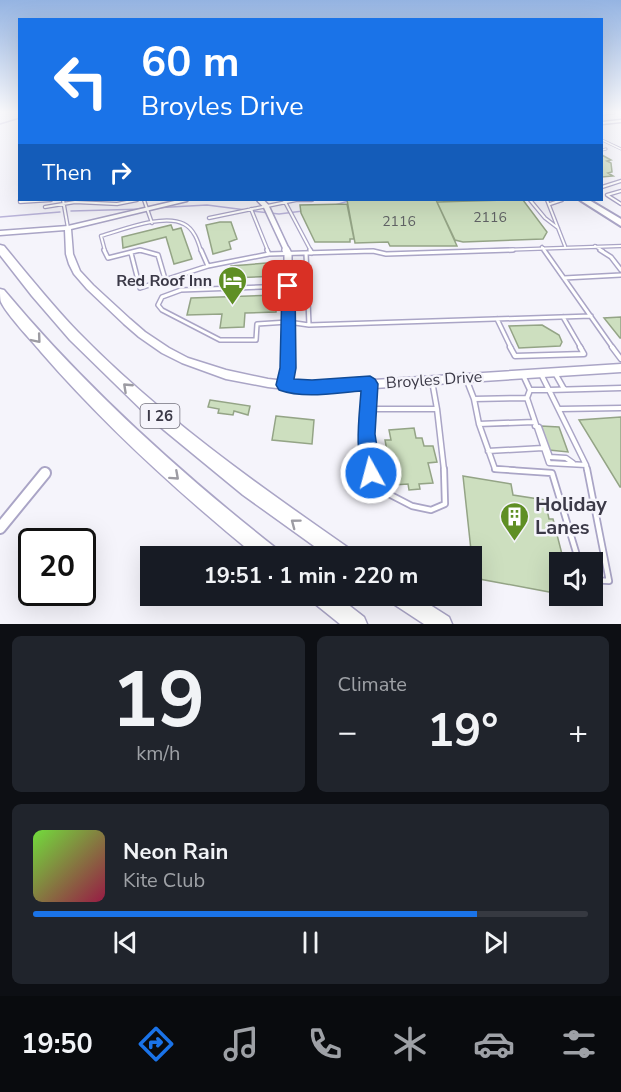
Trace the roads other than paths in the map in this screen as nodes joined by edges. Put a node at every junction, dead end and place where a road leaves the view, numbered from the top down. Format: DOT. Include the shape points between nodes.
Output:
graph roads {
  1 [pos="606,142"];
  2 [pos="606,148"];
  3 [pos="621,149"];
  4 [pos="603,150"];
  5 [pos="620,182"];
  6 [pos="603,187"];
  7 [pos="621,191"];
  8 [pos="20,201"];
  9 [pos="44,201"];
  10 [pos="63,201"];
  11 [pos="132,201"];
  12 [pos="144,201"];
  13 [pos="181,201"];
  14 [pos="261,201"];
  15 [pos="284,201"];
  16 [pos="531,201"];
  17 [pos="548,201"];
  18 [pos="559,201"];
  19 [pos="586,201"];
  20 [pos="550,204"];
  21 [pos="621,204"];
  22 [pos="266,206"];
  23 [pos="45,207"];
  24 [pos="251,208"];
  25 [pos="147,209"];
  26 [pos="209,218"];
  27 [pos="152,223"];
  28 [pos="621,223"];
  29 [pos="68,228"];
  30 [pos="558,228"];
  31 [pos="0,232"];
  32 [pos="593,245"];
  33 [pos="565,246"];
  34 [pos="621,246"];
  35 [pos="542,247"];
  36 [pos="0,249"];
  37 [pos="131,252"];
  38 [pos="306,253"];
  39 [pos="312,253"];
  40 [pos="269,254"];
  41 [pos="288,254"];
  42 [pos="207,266"];
  43 [pos="621,270"];
  44 [pos="621,275"];
  45 [pos="564,278"];
  46 [pos="165,280"];
  47 [pos="288,286"];
  48 [pos="0,293"];
  49 [pos="591,316"];
  50 [pos="563,317"];
  51 [pos="497,319"];
  52 [pos="288,322"];
  53 [pos="309,325"];
  54 [pos="621,359"];
  55 [pos="621,368"];
  56 [pos="539,372"];
  57 [pos="554,372"];
  58 [pos="523,373"];
  59 [pos="466,377"];
  60 [pos="432,379"];
  61 [pos="370,384"];
  62 [pos="284,385"];
  63 [pos="621,387"];
  64 [pos="564,389"];
  65 [pos="530,390"];
  66 [pos="550,390"];
  67 [pos="527,398"];
  68 [pos="474,399"];
  69 [pos="621,408"];
  70 [pos="437,409"];
  71 [pos="560,409"];
  72 [pos="369,410"];
  73 [pos="479,424"];
  74 [pos="534,424"];
  75 [pos="543,448"];
  76 [pos="488,451"];
  77 [pos="549,463"];
  78 [pos="575,464"];
  79 [pos="586,465"];
  80 [pos="45,473"];
  81 [pos="552,473"];
  82 [pos="0,528"];
  83 [pos="258,546"];
  84 [pos="329,546"];
  85 [pos="576,552"];
  86 [pos="603,581"];
  87 [pos="334,606"];
  88 [pos="414,606"];
  89 [pos="357,624"];
  90 [pos="442,624"];
  1 -- 3 [label="lane"];
  2 -- 4 [label="lane"];
  5 -- 6 [label="lane"];
  7 -- 21 [label="lane" via="607,195"];
  8 -- 9 [label="lane"];
  10 -- 11 [label="lane"];
  10 -- 23 [label="lane"];
  10 -- 29 [label="lane"];
  12 -- 25 [label="lane"];
  13 -- 25 [label="street"];
  14 -- 22 [label="street"];
  15 -- 22 [label="lane"];
  15 -- 39 [label="lane"];
  16 -- 30 [label="lane"];
  17 -- 20 [label="lane"];
  18 -- 20 [label="lane"];
  19 -- 28 [label="main road"];
  20 -- 30 [label="lane"];
  22 -- 24 [label="lane"];
  22 -- 41 [label="street"];
  24 -- 26 [label="lane"];
  24 -- 40 [label="lane"];
  25 -- 27 [label="lane"];
  25 -- 29 [label="street"];
  27 -- 37 [label="lane" via="101,236 106,257"];
  27 -- 42 [label="lane" via="171,221 188,225"];
  29 -- 31 [label="street"];
  29 -- 62 [label="street, Broyles Drive" via="68,256 77,274 144,337 203,368"];
  30 -- 33 [label="lane"];
  32 -- 33 [label="lane"];
  32 -- 34 [label="lane"];
  32 -- 43 [label="lane" via="611,257"];
  33 -- 35 [label="lane"];
  35 -- 39 [label="lane"];
  35 -- 45 [label="lane"];
  84 -- 36 [label="highway, I 26, one-way" via="143,402 57,317"];
  37 -- 46 [label="lane" via="158,255"];
  37 -- 46 [label="lane" via="140,288"];
  38 -- 39 [label="lane"];
  38 -- 41 [label="lane"];
  38 -- 53 [label="lane"];
  40 -- 41 [label="lane"];
  40 -- 42 [label="lane"];
  41 -- 47 [label="street"];
  42 -- 46 [label="lane"];
  44 -- 45 [label="lane"];
  45 -- 49 [label="lane"];
  47 -- 52 [label="street"];
  47 -- 52 [label="lane" via="181,290 162,297 158,305 220,340 256,340 256,324"];
  48 -- 83 [label="highway, I 26, one-way" via="45,349 115,422"];
  49 -- 50 [label="lane"];
  49 -- 54 [label="lane"];
  50 -- 51 [label="lane"];
  50 -- 51 [label="lane" via="584,354 515,356"];
  51 -- 53 [label="lane"];
  52 -- 53 [label="lane"];
  52 -- 62 [label="street"];
  55 -- 57 [label="street, Broyles Drive"];
  56 -- 57 [label="street, Broyles Drive"];
  56 -- 58 [label="street, Broyles Drive"];
  56 -- 66 [label="lane"];
  57 -- 64 [label="lane"];
  58 -- 59 [label="street, Broyles Drive"];
  58 -- 65 [label="lane"];
  59 -- 60 [label="street, Broyles Drive"];
  59 -- 68 [label="lane"];
  60 -- 61 [label="street, Broyles Drive"];
  60 -- 70 [label="lane"];
  61 -- 62 [label="street, Broyles Drive"];
  61 -- 72 [label="lane"];
  63 -- 64 [label="lane"];
  64 -- 66 [label="lane"];
  65 -- 66 [label="lane"];
  65 -- 67 [label="lane"];
  66 -- 71 [label="lane"];
  67 -- 68 [label="lane"];
  67 -- 74 [label="lane"];
  68 -- 73 [label="lane"];
  69 -- 71 [label="lane"];
  70 -- 72 [label="lane"];
  70 -- 72 [label="lane" via="446,495 445,504 428,511 419,510 377,486 371,473 366,434"];
  71 -- 79 [label="lane"];
  73 -- 74 [label="lane"];
  73 -- 76 [label="lane"];
  74 -- 75 [label="lane"];
  74 -- 78 [label="lane" via="539,427 550,457 566,458"];
  75 -- 76 [label="lane"];
  75 -- 77 [label="lane"];
  76 -- 81 [label="lane" via="495,469"];
  77 -- 78 [label="lane"];
  77 -- 81 [label="lane"];
  78 -- 79 [label="lane"];
  79 -- 86 [label="lane" via="609,581"];
  80 -- 82 [label="street"];
  81 -- 85 [label="lane"];
  87 -- 89 [label="highway"];
  88 -- 90 [label="highway"];
}
